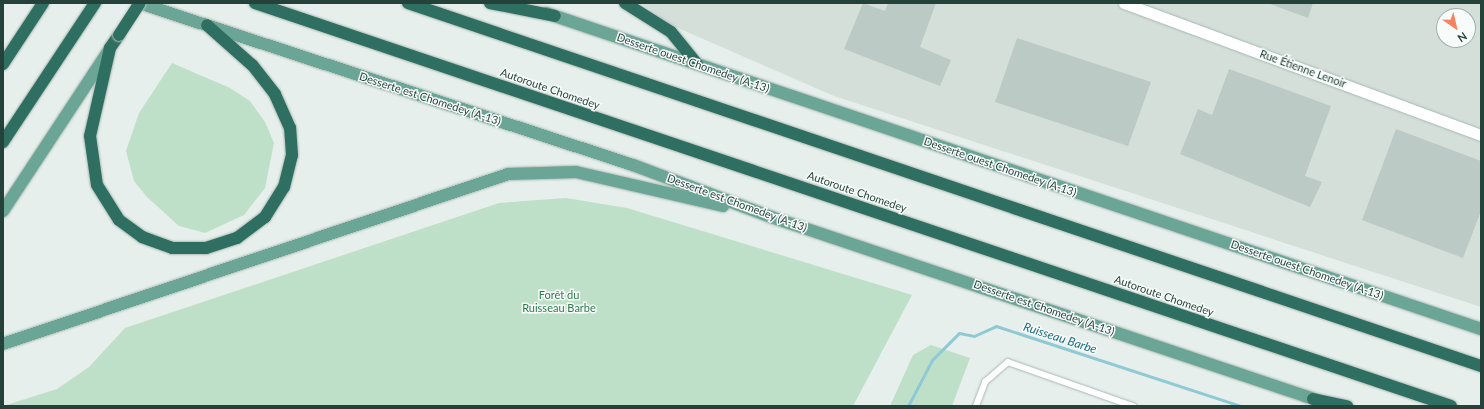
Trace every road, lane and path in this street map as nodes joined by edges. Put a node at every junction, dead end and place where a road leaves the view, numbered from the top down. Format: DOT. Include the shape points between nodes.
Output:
graph roads {
  1 [pos="95,3"];
  2 [pos="140,3"];
  3 [pos="255,3"];
  4 [pos="408,3"];
  5 [pos="490,3"];
  6 [pos="520,3"];
  7 [pos="625,3"];
  8 [pos="1124,3"];
  9 [pos="41,6"];
  10 [pos="555,16"];
  11 [pos="207,25"];
  12 [pos="110,48"];
  13 [pos="3,64"];
  14 [pos="697,64"];
  15 [pos="1481,135"];
  16 [pos="3,142"];
  17 [pos="3,211"];
  18 [pos="771,217"];
  19 [pos="1481,329"];
  20 [pos="3,344"];
  21 [pos="1481,366"];
  22 [pos="1313,399"];
  23 [pos="976,406"];
  24 [pos="1133,406"];
  25 [pos="1334,406"];
  26 [pos="1347,406"];
  27 [pos="1450,406"];
  1 -- 16 [label="highway"];
  2 -- 11 [label="main road, Desserte est Chomedey (A-13)"];
  2 -- 12 [label="highway, bridge"];
  3 -- 27 [label="highway, Autoroute Chomedey"];
  4 -- 21 [label="highway"];
  5 -- 10 [label="highway"];
  6 -- 10 [label="main road, Desserte ouest Chomedey (A-13)"];
  7 -- 14 [label="highway" via="670,32"];
  8 -- 15 [label="street, Rue Étienne Lenoir"];
  9 -- 13 [label="highway"];
  10 -- 14 [label="main road, Desserte ouest Chomedey (A-13)"];
  11 -- 12 [label="highway" via="266,82 284,112 291,141 288,176 273,207 248,232 216,246 183,249 152,242 119,220 101,194 92,167 90,136"];
  11 -- 18 [label="main road, Desserte est Chomedey (A-13)" via="633,165"];
  12 -- 17 [label="main road"];
  14 -- 19 [label="main road, Desserte ouest Chomedey (A-13)"];
  18 -- 20 [label="main road" via="576,172 508,174"];
  18 -- 22 [label="main road, Desserte est Chomedey (A-13)"];
  22 -- 25 [label="main road, Desserte est Chomedey (A-13)"];
  22 -- 26 [label="highway"];
  23 -- 24 [label="lane" via="985,382 1008,362"];
}
